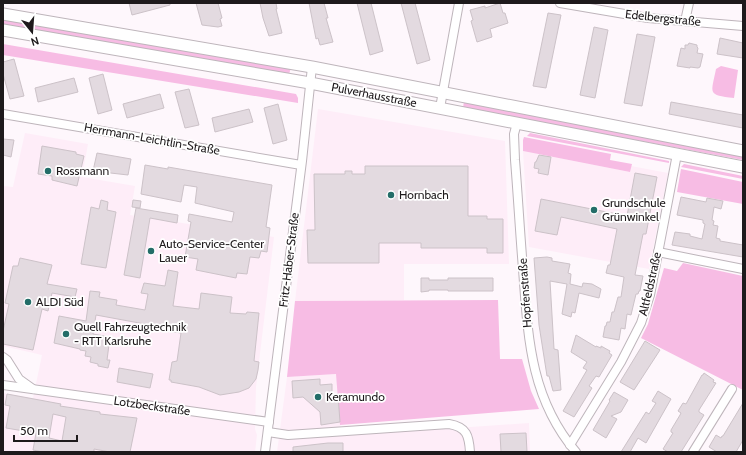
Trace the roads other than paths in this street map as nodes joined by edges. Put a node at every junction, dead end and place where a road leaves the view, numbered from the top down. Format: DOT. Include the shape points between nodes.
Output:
graph roads {
  1 [pos="459,3"];
  2 [pos="560,3"];
  3 [pos="688,3"];
  4 [pos="586,6"];
  5 [pos="3,14"];
  6 [pos="685,21"];
  7 [pos="743,26"];
  8 [pos="3,30"];
  9 [pos="312,67"];
  10 [pos="310,83"];
  11 [pos="444,93"];
  12 [pos="440,108"];
  13 [pos="3,114"];
  14 [pos="518,123"];
  15 [pos="743,151"];
  16 [pos="678,154"];
  17 [pos="301,165"];
  18 [pos="743,167"];
  19 [pos="658,252"];
  20 [pos="743,269"];
  21 [pos="3,357"];
  22 [pos="3,386"];
  23 [pos="732,388"];
  24 [pos="35,390"];
  25 [pos="269,422"];
  26 [pos="268,432"];
  27 [pos="570,445"];
  28 [pos="265,452"];
  29 [pos="470,452"];
  30 [pos="576,452"];
  31 [pos="693,452"];
  1 -- 11 [label="street"];
  2 -- 4 [label="street, Edelbergstraße"];
  3 -- 6 [label="street"];
  4 -- 6 [label="street, Edelbergstraße" via="648,18"];
  5 -- 9 [label="main road, Pulverhausstraße"];
  6 -- 7 [label="street, Edelbergstraße"];
  8 -- 10 [label="main road, Pulverhausstraße"];
  9 -- 10 [label="street, Fritz-Haber-Straße"];
  9 -- 11 [label="main road, Pulverhausstraße"];
  10 -- 12 [label="main road, Pulverhausstraße"];
  10 -- 17 [label="street, Fritz-Haber-Straße"];
  11 -- 12 [label="street"];
  11 -- 15 [label="main road, Pulverhausstraße"];
  12 -- 14 [label="main road, Pulverhausstraße"];
  13 -- 17 [label="street, Herrmann-Leichtlin-Straße"];
  14 -- 16 [label="main road, Pulverhausstraße"];
  14 -- 27 [label="street, Hopfenstraße" via="514,134 515,160 527,324 532,358 540,392"];
  16 -- 18 [label="main road, Pulverhausstraße"];
  16 -- 19 [label="street, Altfeldstraße"];
  17 -- 25 [label="street, Fritz-Haber-Straße"];
  19 -- 20 [label="street"];
  19 -- 27 [label="street, Altfeldstraße" via="650,295 641,323 621,362"];
  21 -- 24 [label="street, Lotzbeckstraße" via="19,379"];
  22 -- 24 [label="street, Lotzbeckstraße"];
  23 -- 31 [label="street"];
  24 -- 25 [label="street, Lotzbeckstraße"];
  25 -- 26 [label="street, Fritz-Haber-Straße"];
  26 -- 28 [label="street, Fritz-Haber-Straße"];
  26 -- 29 [label="street" via="288,435 449,424 465,431"];
  27 -- 30 [label="street, Hopfenstraße"];
}
